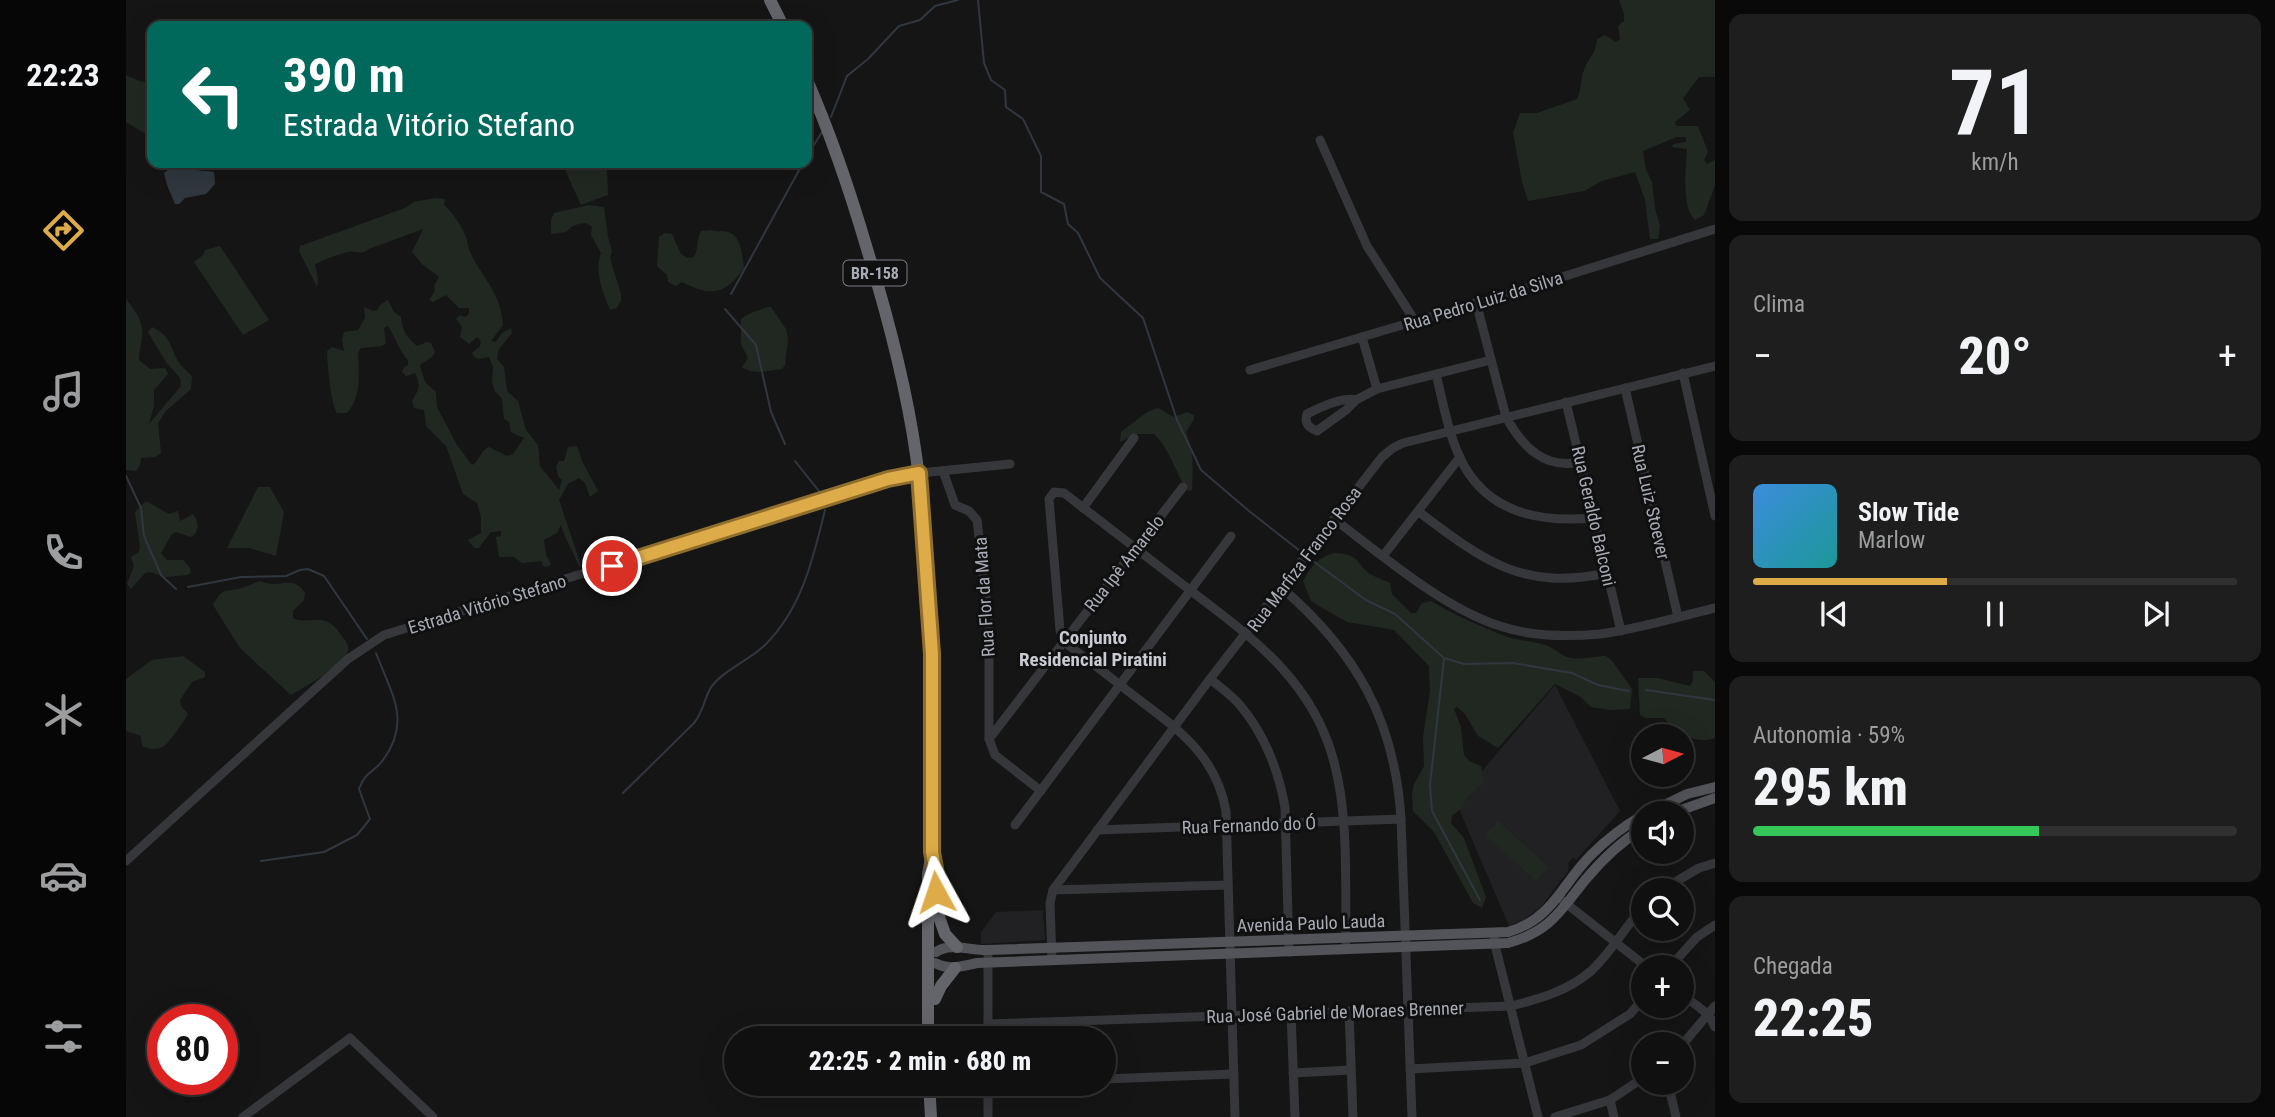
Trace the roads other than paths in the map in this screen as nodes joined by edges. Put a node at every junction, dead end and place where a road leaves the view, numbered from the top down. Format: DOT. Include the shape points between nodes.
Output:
graph roads {
  1 [pos="770,0"];
  2 [pos="780,21"];
  3 [pos="812,92"];
  4 [pos="1320,140"];
  5 [pos="1715,229"];
  6 [pos="1476,302"];
  7 [pos="1415,321"];
  8 [pos="1362,338"];
  9 [pos="1491,360"];
  10 [pos="1715,366"];
  11 [pos="1250,370"];
  12 [pos="1683,373"];
  13 [pos="1436,374"];
  14 [pos="1625,388"];
  15 [pos="1377,389"];
  16 [pos="1356,400"];
  17 [pos="1566,402"];
  18 [pos="1506,417"];
  19 [pos="1451,431"];
  20 [pos="1134,438"];
  21 [pos="1460,457"];
  22 [pos="1581,462"];
  23 [pos="1010,464"];
  24 [pos="943,471"];
  25 [pos="919,473"];
  26 [pos="1183,487"];
  27 [pos="1083,508"];
  28 [pos="1419,512"];
  29 [pos="1715,516"];
  30 [pos="1594,518"];
  31 [pos="1334,519"];
  32 [pos="1231,536"];
  33 [pos="1136,548"];
  34 [pos="1383,556"];
  35 [pos="1607,573"];
  36 [pos="1282,588"];
  37 [pos="1191,590"];
  38 [pos="1715,608"];
  39 [pos="1678,617"];
  40 [pos="1621,631"];
  41 [pos="1247,634"];
  42 [pos="1064,642"];
  43 [pos="1210,679"];
  44 [pos="1120,685"];
  45 [pos="1175,727"];
  46 [pos="989,739"];
  47 [pos="1715,787"];
  48 [pos="1041,791"];
  49 [pos="1715,798"];
  50 [pos="1672,801"];
  51 [pos="1694,805"];
  52 [pos="1401,819"];
  53 [pos="1343,822"];
  54 [pos="1631,823"];
  55 [pos="1286,824"];
  56 [pos="1015,825"];
  57 [pos="1226,826"];
  58 [pos="1097,830"];
  59 [pos="1631,838"];
  60 [pos="932,852"];
  61 [pos="126,861"];
  62 [pos="1715,863"];
  63 [pos="1682,878"];
  64 [pos="1228,885"];
  65 [pos="1053,890"];
  66 [pos="1563,901"];
  67 [pos="937,911"];
  68 [pos="1631,922"];
  69 [pos="1715,925"];
  70 [pos="1495,940"];
  71 [pos="1615,942"];
  72 [pos="1405,943"];
  73 [pos="1346,945"];
  74 [pos="1289,946"];
  75 [pos="957,947"];
  76 [pos="1230,948"];
  77 [pos="1051,954"];
  78 [pos="1632,955"];
  79 [pos="1681,955"];
  80 [pos="988,956"];
  81 [pos="933,958"];
  82 [pos="955,968"];
  83 [pos="935,999"];
  84 [pos="1694,1003"];
  85 [pos="1511,1006"];
  86 [pos="1715,1006"];
  87 [pos="1407,1009"];
  88 [pos="1349,1011"];
  89 [pos="1291,1013"];
  90 [pos="1631,1013"];
  91 [pos="1232,1015"];
  92 [pos="1709,1015"];
  93 [pos="988,1024"];
  94 [pos="929,1026"];
  95 [pos="935,1026"];
  96 [pos="1715,1027"];
  97 [pos="1694,1032"];
  98 [pos="1525,1063"];
  99 [pos="1410,1069"];
  100 [pos="1351,1070"];
  101 [pos="1293,1073"];
  102 [pos="1234,1074"];
  103 [pos="1116,1079"];
  104 [pos="1631,1086"];
  105 [pos="1671,1095"];
  106 [pos="931,1096"];
  107 [pos="988,1096"];
  108 [pos="1610,1100"];
  109 [pos="243,1117"];
  110 [pos="433,1117"];
  111 [pos="931,1117"];
  112 [pos="988,1117"];
  113 [pos="1235,1117"];
  114 [pos="1295,1117"];
  115 [pos="1353,1117"];
  116 [pos="1412,1117"];
  117 [pos="1538,1117"];
  118 [pos="1555,1117"];
  119 [pos="1614,1117"];
  120 [pos="1676,1117"];
  1 -- 2 [label="highway"];
  3 -- 25 [label="highway, BR-158" via="849,188 878,284 906,391"];
  4 -- 7 [label="street" via="1367,246"];
  5 -- 6 [label="street, Rua Pedro Luiz da Silva"];
  6 -- 7 [label="street, Rua Pedro Luiz da Silva"];
  6 -- 9 [label="street"];
  7 -- 8 [label="street, Rua Pedro Luiz da Silva"];
  8 -- 11 [label="street, Rua Pedro Luiz da Silva"];
  8 -- 15 [label="street"];
  9 -- 13 [label="street"];
  9 -- 18 [label="street"];
  10 -- 12 [label="street, Rua Marfiza Franco Rosa"];
  12 -- 14 [label="street, Rua Marfiza Franco Rosa"];
  12 -- 29 [label="street"];
  13 -- 15 [label="street"];
  13 -- 19 [label="street"];
  14 -- 17 [label="street, Rua Marfiza Franco Rosa"];
  14 -- 39 [label="street, Rua Luiz Stoever"];
  15 -- 16 [label="street"];
  16 -- 16 [label="street" via="1312,411 1307,414 1309,427 1317,431"];
  17 -- 18 [label="street, Rua Marfiza Franco Rosa"];
  17 -- 22 [label="street, Rua Geraldo Balconi"];
  18 -- 19 [label="street, Rua Marfiza Franco Rosa"];
  18 -- 22 [label="street" via="1521,441 1538,455 1549,461"];
  19 -- 21 [label="street"];
  19 -- 31 [label="street, Rua Marfiza Franco Rosa" via="1393,448"];
  20 -- 27 [label="street"];
  21 -- 28 [label="street"];
  21 -- 30 [label="street" via="1484,490 1517,513 1554,520"];
  22 -- 30 [label="street, Rua Geraldo Balconi"];
  23 -- 24 [label="street"];
  24 -- 25 [label="street"];
  24 -- 46 [label="street, Rua Flor da Mata" via="955,505 977,520 989,625"];
  25 -- 60 [label="highway, BR-158" via="932,654"];
  25 -- 61 [label="street, Estrada Vitório Stefano" via="384,635 348,659"];
  26 -- 33 [label="street, Rua Ipê Amarelo"];
  27 -- 33 [label="street"];
  27 -- 42 [label="street" via="1064,493 1054,492 1049,499"];
  28 -- 34 [label="street"];
  28 -- 35 [label="street" via="1478,555 1526,575 1567,580"];
  30 -- 35 [label="street, Rua Geraldo Balconi"];
  31 -- 34 [label="street"];
  31 -- 36 [label="street, Rua Marfiza Franco Rosa"];
  32 -- 37 [label="street"];
  33 -- 37 [label="street"];
  33 -- 42 [label="street, Rua Ipê Amarelo"];
  34 -- 40 [label="street" via="1456,608 1499,626 1543,635"];
  35 -- 40 [label="street, Rua Geraldo Balconi"];
  36 -- 41 [label="street, Rua Marfiza Franco Rosa"];
  36 -- 52 [label="street" via="1330,634 1360,677 1389,742"];
  37 -- 41 [label="street"];
  37 -- 44 [label="street"];
  38 -- 39 [label="street"];
  39 -- 40 [label="street"];
  41 -- 43 [label="street, Rua Marfiza Franco Rosa"];
  41 -- 53 [label="street" via="1279,663 1321,726 1334,761"];
  42 -- 44 [label="street"];
  42 -- 46 [label="street, Rua Ipê Amarelo"];
  43 -- 45 [label="street, Rua Marfiza Franco Rosa"];
  43 -- 55 [label="street" via="1239,703 1258,730 1282,786"];
  44 -- 45 [label="street"];
  44 -- 48 [label="street"];
  45 -- 57 [label="street" via="1210,765 1224,798"];
  45 -- 58 [label="street, Rua Marfiza Franco Rosa"];
  46 -- 48 [label="street" via="995,755"];
  47 -- 50 [label="main road, Avenida Paulo Lauda"];
  48 -- 56 [label="street"];
  49 -- 51 [label="main road"];
  52 -- 53 [label="street, Rua Fernando do Ó"];
  52 -- 72 [label="street"];
  53 -- 55 [label="street, Rua Fernando do Ó"];
  53 -- 73 [label="street"];
  54 -- 66 [label="main road, Avenida Paulo Lauda" via="1574,874"];
  55 -- 57 [label="street, Rua Fernando do Ó"];
  55 -- 74 [label="street"];
  57 -- 58 [label="street, Rua Fernando do Ó"];
  57 -- 64 [label="street"];
  58 -- 65 [label="street, Rua Marfiza Franco Rosa"];
  59 -- 66 [label="main road, Avenida Paulo Lauda"];
  60 -- 67 [label="highway, BR-158"];
  60 -- 81 [label="highway, BR-158" via="928,874"];
  62 -- 63 [label="street"];
  64 -- 65 [label="street"];
  64 -- 76 [label="street"];
  65 -- 77 [label="street"];
  66 -- 70 [label="main road, Avenida Paulo Lauda" via="1539,931 1518,940"];
  66 -- 71 [label="street"];
  67 -- 75 [label="highway" via="945,934"];
  67 -- 81 [label="highway, BR-158"];
  68 -- 71 [label="street, Rua José Gabriel de Moraes Brenner"];
  69 -- 79 [label="street"];
  70 -- 72 [label="main road, Avenida Paulo Lauda"];
  70 -- 85 [label="street"];
  71 -- 78 [label="street"];
  71 -- 85 [label="street, Rua José Gabriel de Moraes Brenner" via="1571,985"];
  72 -- 73 [label="main road, Avenida Paulo Lauda"];
  72 -- 87 [label="street"];
  73 -- 74 [label="main road, Avenida Paulo Lauda"];
  74 -- 76 [label="main road, Avenida Paulo Lauda"];
  75 -- 80 [label="main road, Avenida Paulo Lauda"];
  75 -- 81 [label="main road, Avenida Paulo Lauda" via="944,948"];
  76 -- 77 [label="main road, Avenida Paulo Lauda"];
  76 -- 91 [label="street"];
  77 -- 80 [label="main road, Avenida Paulo Lauda"];
  80 -- 82 [label="main road, Avenida Paulo Lauda"];
  80 -- 93 [label="street"];
  81 -- 82 [label="main road, Avenida Paulo Lauda" via="944,967"];
  81 -- 83 [label="highway, BR-158"];
  81 -- 94 [label="highway, BR-158"];
  82 -- 83 [label="highway"];
  83 -- 95 [label="highway, BR-158"];
  84 -- 92 [label="street"];
  85 -- 87 [label="street, Rua José Gabriel de Moraes Brenner"];
  85 -- 98 [label="street"];
  86 -- 92 [label="street"];
  87 -- 88 [label="street, Rua José Gabriel de Moraes Brenner"];
  87 -- 99 [label="street"];
  88 -- 89 [label="street, Rua José Gabriel de Moraes Brenner"];
  88 -- 100 [label="street"];
  89 -- 91 [label="street, Rua José Gabriel de Moraes Brenner"];
  89 -- 101 [label="street"];
  90 -- 98 [label="street" via="1581,1045"];
  91 -- 93 [label="street, Rua José Gabriel de Moraes Brenner"];
  91 -- 102 [label="street"];
  92 -- 96 [label="street"];
  92 -- 97 [label="street"];
  98 -- 99 [label="street"];
  98 -- 117 [label="street"];
  99 -- 116 [label="street"];
  100 -- 101 [label="street"];
  100 -- 115 [label="street"];
  101 -- 114 [label="street"];
  102 -- 103 [label="street"];
  102 -- 113 [label="street"];
  104 -- 108 [label="street"];
  105 -- 120 [label="street"];
  106 -- 111 [label="highway"];
  107 -- 112 [label="street"];
  108 -- 118 [label="street"];
  108 -- 119 [label="street"];
  109 -- 110 [label="street" via="351,1038"];
}
